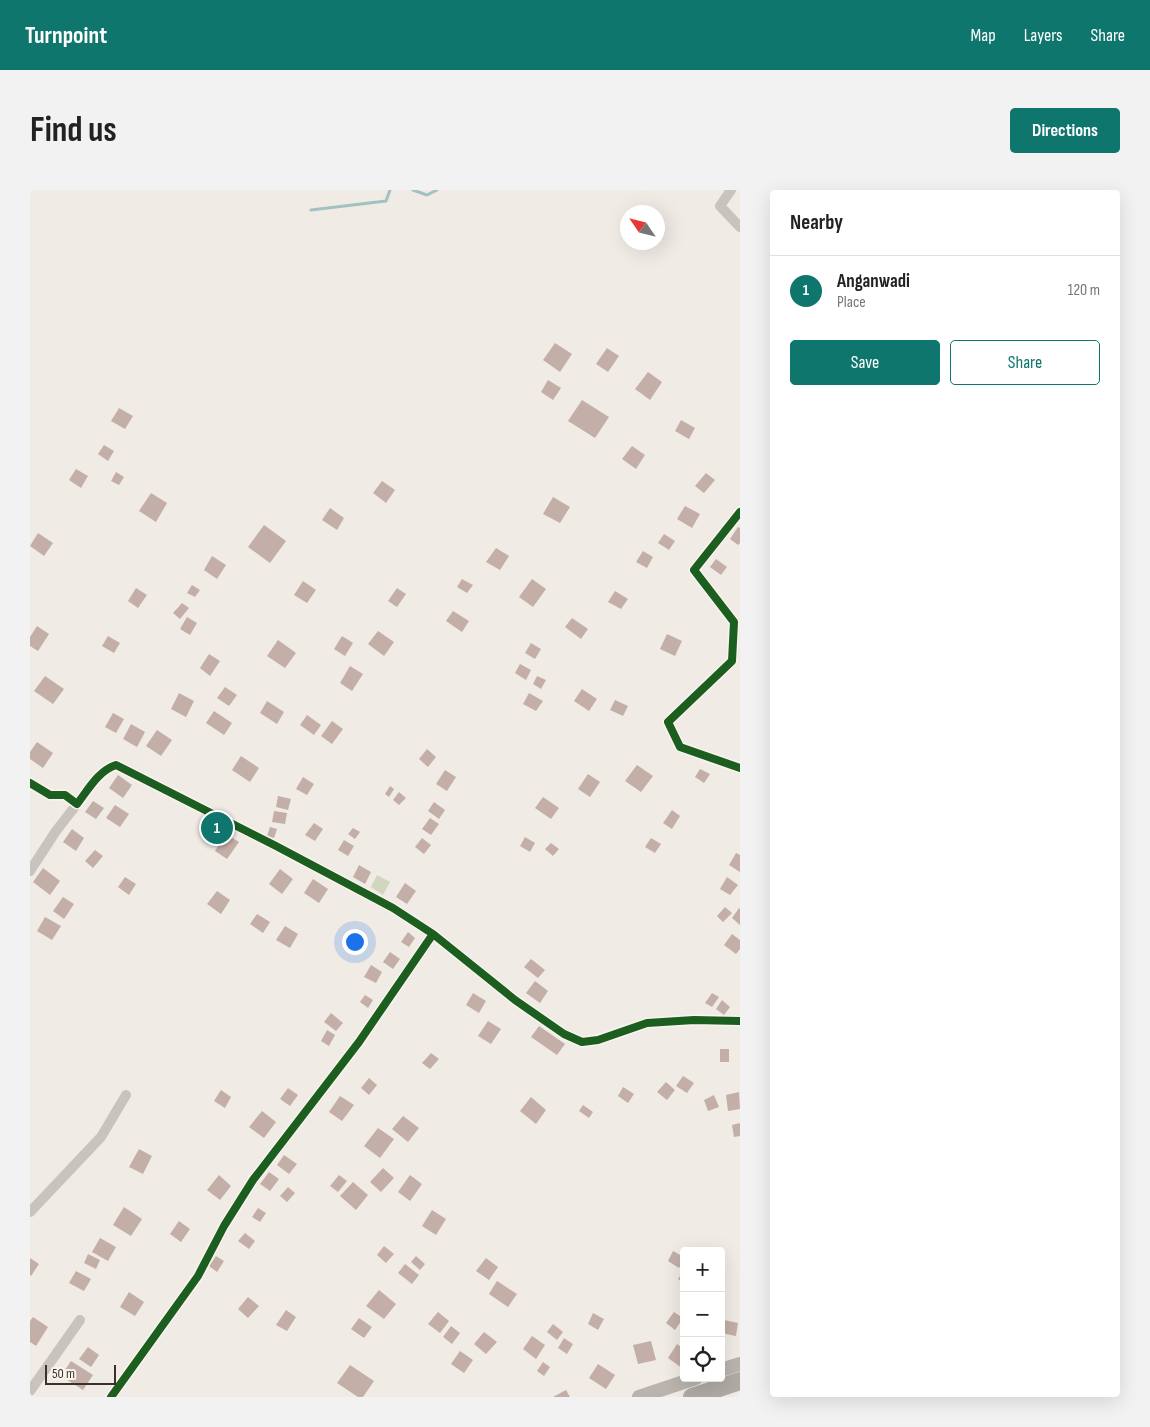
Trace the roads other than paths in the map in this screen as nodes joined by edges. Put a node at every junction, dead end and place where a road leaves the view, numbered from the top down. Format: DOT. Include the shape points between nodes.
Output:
graph roads {
  1 [pos="731,190"];
  2 [pos="740,227"];
  3 [pos="740,512"];
  4 [pos="740,768"];
  5 [pos="30,783"];
  6 [pos="77,804"];
  7 [pos="30,871"];
  8 [pos="433,934"];
  9 [pos="740,1022"];
  10 [pos="126,1095"];
  11 [pos="30,1212"];
  12 [pos="80,1320"];
  13 [pos="740,1364"];
  14 [pos="725,1369"];
  15 [pos="740,1381"];
  16 [pos="684,1382"];
  17 [pos="30,1391"];
  18 [pos="111,1397"];
  19 [pos="639,1397"];
  20 [pos="692,1397"];
  1 -- 2 [label="street" via="720,206"];
  3 -- 4 [label="street" via="694,570 734,622 732,661 668,722 680,747"];
  5 -- 6 [label="street" via="50,795 65,795"];
  6 -- 7 [label="street"];
  6 -- 8 [label="street" via="100,774 116,765 276,846 392,908"];
  8 -- 9 [label="street" via="515,1000 564,1034 582,1042 598,1040 647,1023"];
  8 -- 18 [label="street" via="359,1042 253,1180 198,1276"];
  10 -- 11 [label="street" via="101,1137"];
  12 -- 17 [label="street"];
  13 -- 14 [label="street"];
  15 -- 20 [label="highway"];
  16 -- 19 [label="street"];
}
